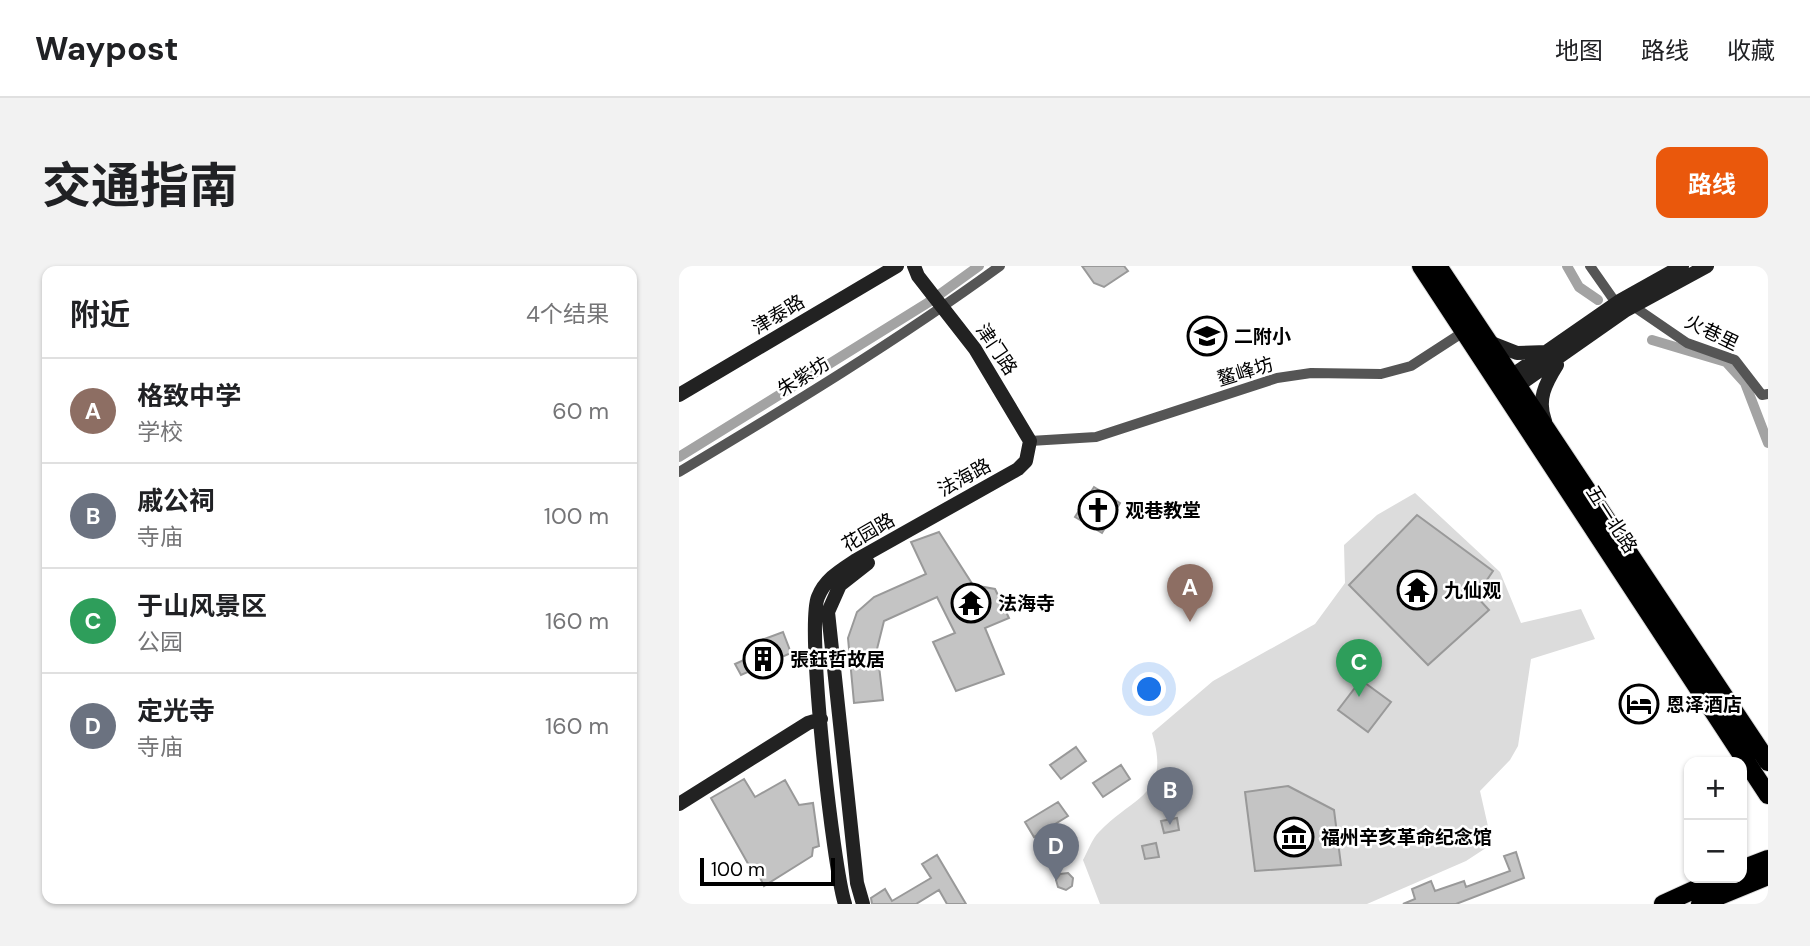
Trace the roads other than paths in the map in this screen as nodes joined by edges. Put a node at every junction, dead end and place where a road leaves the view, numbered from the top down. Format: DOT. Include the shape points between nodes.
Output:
graph roads {
  1 [pos="897,266"];
  2 [pos="903,266"];
  3 [pos="1000,266"];
  4 [pos="1421,266"];
  5 [pos="1438,266"];
  6 [pos="1590,266"];
  7 [pos="1682,266"];
  8 [pos="1707,266"];
  9 [pos="916,271"];
  10 [pos="1616,303"];
  11 [pos="1633,306"];
  12 [pos="944,307"];
  13 [pos="1465,331"];
  14 [pos="1486,341"];
  15 [pos="1551,356"];
  16 [pos="1508,386"];
  17 [pos="1768,394"];
  18 [pos="679,395"];
  19 [pos="1030,441"];
  20 [pos="1553,442"];
  21 [pos="679,472"];
  22 [pos="919,524"];
  23 [pos="821,719"];
  24 [pos="1768,762"];
  25 [pos="1768,795"];
  26 [pos="679,804"];
  27 [pos="1768,859"];
  28 [pos="1747,867"];
  29 [pos="1768,876"];
  30 [pos="1709,883"];
  31 [pos="845,904"];
  32 [pos="863,904"];
  33 [pos="1663,904"];
  34 [pos="1700,904"];
  1 -- 18 [label="street, 津泰路"];
  2 -- 9 [label="street, 津门路"];
  3 -- 12 [label="street, 朱紫坊"];
  4 -- 13 [label="main road, 五一北路"];
  5 -- 14 [label="main road, 五一北路"];
  6 -- 10 [label="street"];
  7 -- 10 [label="street"];
  8 -- 11 [label="street"];
  9 -- 12 [label="street, 津门路"];
  10 -- 15 [label="street"];
  11 -- 15 [label="street"];
  11 -- 17 [label="street, 火巷里" via="1688,343 1735,360 1762,395"];
  12 -- 19 [label="street, 津门路" via="982,359"];
  12 -- 21 [label="street, 朱紫坊"];
  13 -- 16 [label="main road, 五一北路"];
  13 -- 19 [label="street, 鳌峰坊" via="1411,366 1381,374 1311,373 1277,378 1095,437"];
  14 -- 15 [label="street" via="1517,353"];
  14 -- 16 [label="main road, 五一北路"];
  15 -- 16 [label="street"];
  15 -- 20 [label="street" via="1557,365 1542,394 1541,410"];
  16 -- 20 [label="main road, 五一北路"];
  16 -- 25 [label="main road, 五一北路"];
  19 -- 22 [label="street, 法海路" via="1026,461 1009,475"];
  20 -- 24 [label="main road, 五一北路"];
  22 -- 23 [label="street, 花园路" via="831,577 818,595 814,613"];
  22 -- 32 [label="street, 花园路" via="847,579 833,596 828,612 857,884"];
  23 -- 26 [label="street"];
  23 -- 31 [label="street, 花园路"];
  27 -- 28 [label="main road"];
  29 -- 34 [label="main road"];
  30 -- 33 [label="main road"];
}
